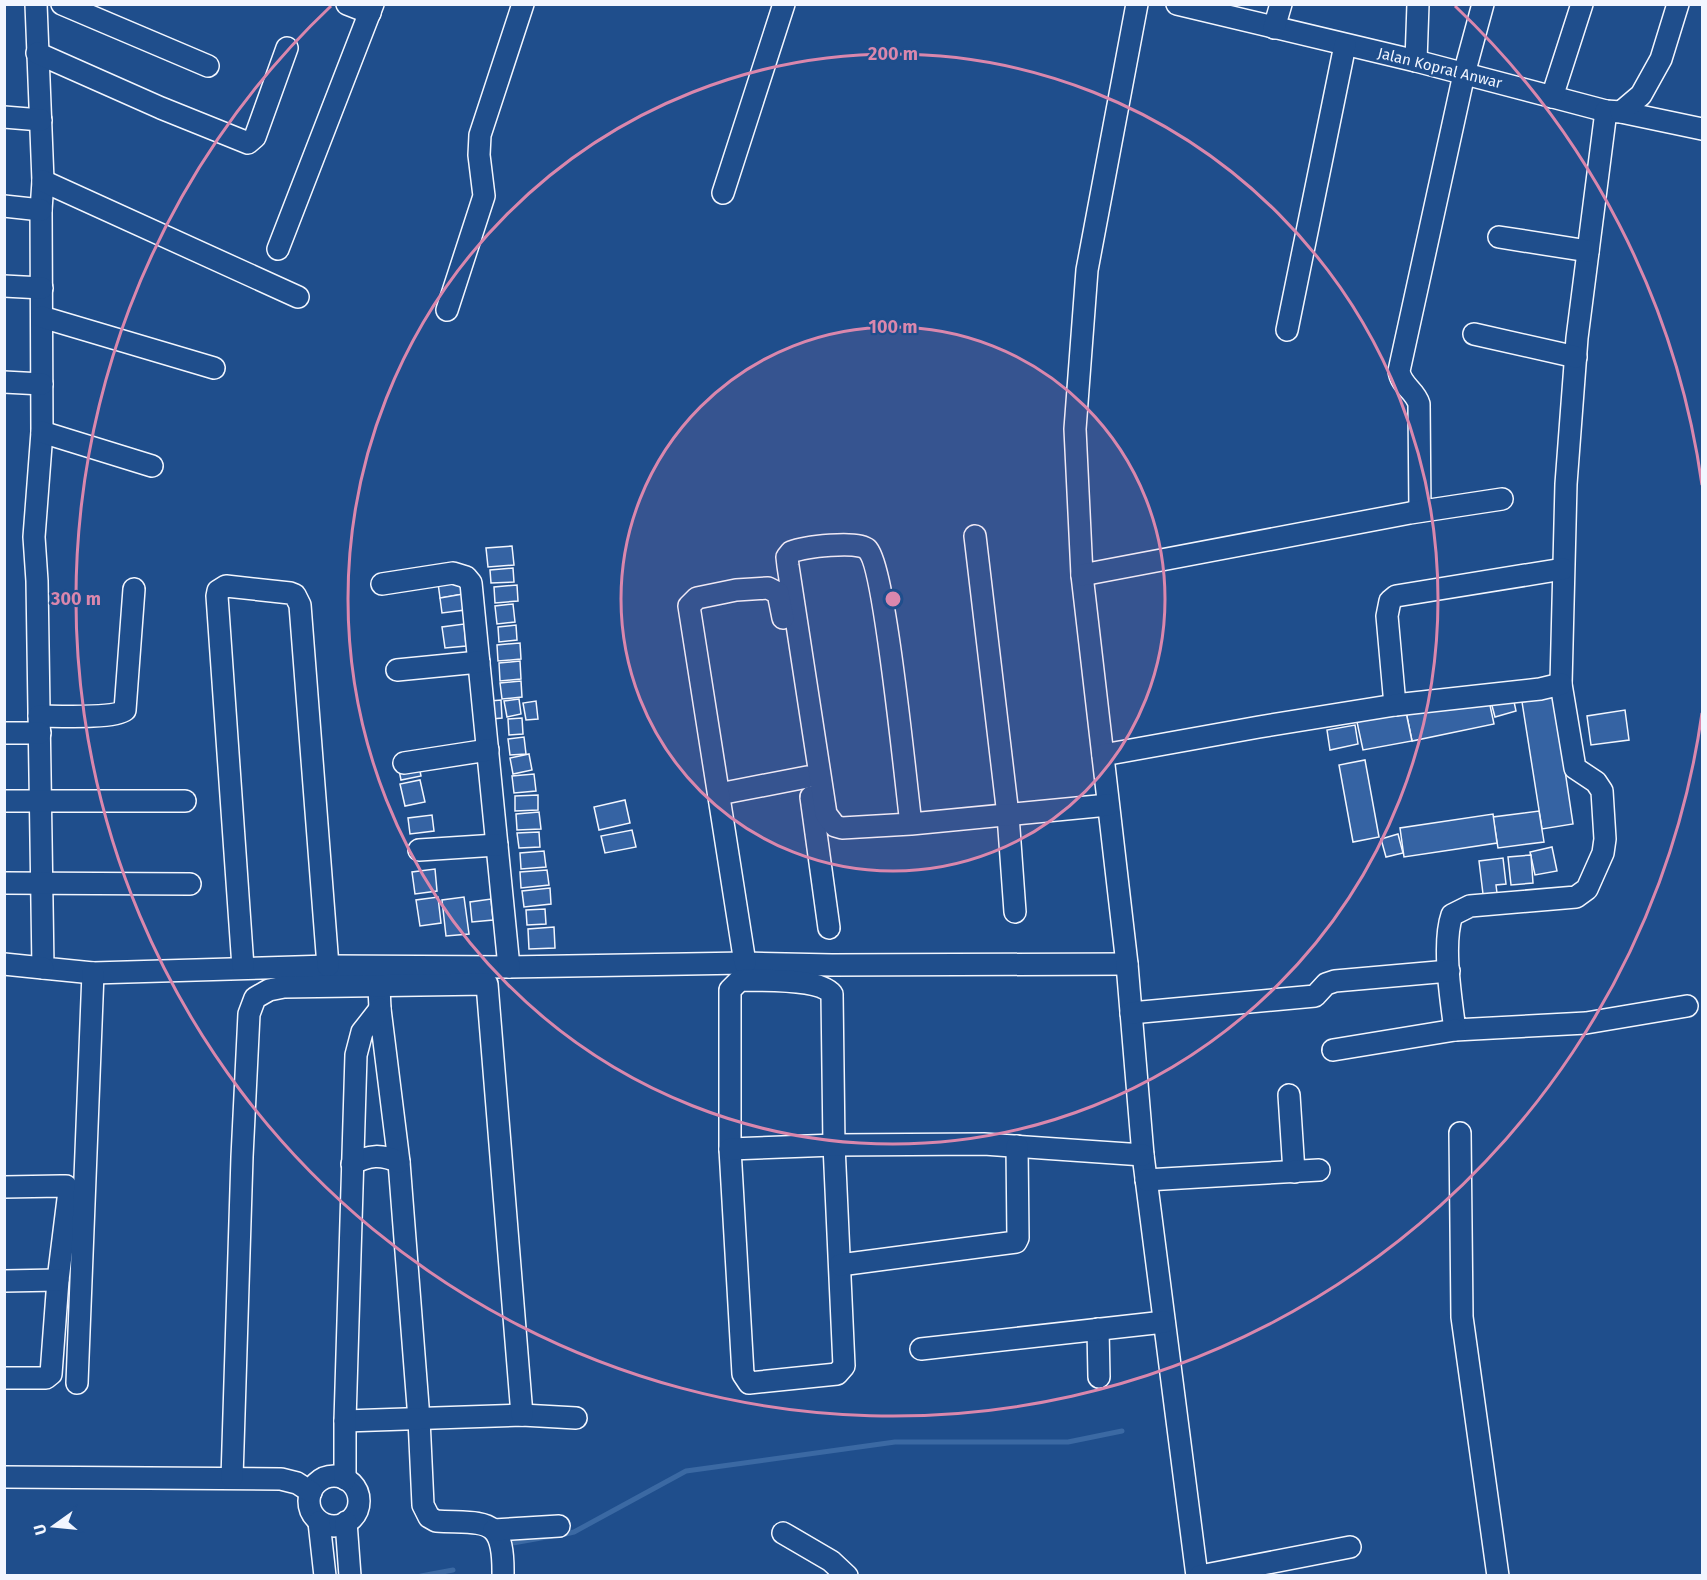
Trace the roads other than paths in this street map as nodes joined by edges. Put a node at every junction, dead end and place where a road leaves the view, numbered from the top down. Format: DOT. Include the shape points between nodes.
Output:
graph roads {
  1 [pos="36,4"];
  2 [pos="62,4"];
  3 [pos="347,4"];
  4 [pos="523,4"];
  5 [pos="784,4"];
  6 [pos="1137,4"];
  7 [pos="1177,4"];
  8 [pos="1281,4"];
  9 [pos="1418,4"];
  10 [pos="1483,4"];
  11 [pos="1582,4"];
  12 [pos="1678,4"];
  13 [pos="90,9"];
  14 [pos="371,9"];
  15 [pos="1274,28"];
  16 [pos="1345,45"];
  17 [pos="286,48"];
  18 [pos="38,53"];
  19 [pos="1416,61"];
  20 [pos="208,66"];
  21 [pos="1464,74"];
  22 [pos="1552,97"];
  23 [pos="1613,112"];
  24 [pos="4,117"];
  25 [pos="41,120"];
  26 [pos="1702,129"];
  27 [pos="43,181"];
  28 [pos="723,193"];
  29 [pos="4,206"];
  30 [pos="41,210"];
  31 [pos="1499,237"];
  32 [pos="278,249"];
  33 [pos="1588,251"];
  34 [pos="4,286"];
  35 [pos="42,288"];
  36 [pos="298,297"];
  37 [pos="447,310"];
  38 [pos="42,317"];
  39 [pos="1287,330"];
  40 [pos="1474,334"];
  41 [pos="1576,357"];
  42 [pos="214,368"];
  43 [pos="4,382"];
  44 [pos="42,384"];
  45 [pos="42,432"];
  46 [pos="152,466"];
  47 [pos="1502,499"];
  48 [pos="1420,511"];
  49 [pos="975,536"];
  50 [pos="1563,569"];
  51 [pos="1082,574"];
  52 [pos="382,584"];
  53 [pos="134,589"];
  54 [pos="479,662"];
  55 [pos="397,670"];
  56 [pos="1561,684"];
  57 [pos="1395,705"];
  58 [pos="39,724"];
  59 [pos="4,733"];
  60 [pos="488,750"];
  61 [pos="1103,755"];
  62 [pos="404,763"];
  63 [pos="807,777"];
  64 [pos="719,794"];
  65 [pos="41,800"];
  66 [pos="4,801"];
  67 [pos="185,801"];
  68 [pos="1108,805"];
  69 [pos="1008,814"];
  70 [pos="911,824"];
  71 [pos="497,845"];
  72 [pos="419,850"];
  73 [pos="4,883"];
  74 [pos="42,883"];
  75 [pos="190,884"];
  76 [pos="1015,912"];
  77 [pos="829,928"];
  78 [pos="745,963"];
  79 [pos="4,964"];
  80 [pos="1127,964"];
  81 [pos="328,966"];
  82 [pos="243,967"];
  83 [pos="509,967"];
  84 [pos="43,968"];
  85 [pos="1449,971"];
  86 [pos="93,973"];
  87 [pos="379,987"];
  88 [pos="1687,1006"];
  89 [pos="380,1009"];
  90 [pos="1131,1013"];
  91 [pos="1455,1030"];
  92 [pos="1333,1050"];
  93 [pos="1289,1095"];
  94 [pos="1460,1133"];
  95 [pos="834,1145"];
  96 [pos="1017,1146"];
  97 [pos="730,1149"];
  98 [pos="1143,1155"];
  99 [pos="399,1162"];
  100 [pos="352,1164"];
  101 [pos="1319,1170"];
  102 [pos="1294,1172"];
  103 [pos="1146,1180"];
  104 [pos="4,1187"];
  105 [pos="840,1265"];
  106 [pos="58,1280"];
  107 [pos="4,1281"];
  108 [pos="1164,1322"];
  109 [pos="1098,1329"];
  110 [pos="921,1348"];
  111 [pos="1099,1377"];
  112 [pos="4,1378"];
  113 [pos="77,1383"];
  114 [pos="522,1415"];
  115 [pos="576,1418"];
  116 [pos="419,1419"];
  117 [pos="345,1421"];
  118 [pos="4,1478"];
  119 [pos="232,1478"];
  120 [pos="345,1479"];
  121 [pos="310,1492"];
  122 [pos="319,1521"];
  123 [pos="346,1522"];
  124 [pos="559,1526"];
  125 [pos="494,1530"];
  126 [pos="783,1533"];
  127 [pos="1350,1547"];
  128 [pos="325,1575"];
  129 [pos="350,1575"];
  130 [pos="503,1575"];
  131 [pos="847,1575"];
  132 [pos="1198,1575"];
  133 [pos="1498,1575"];
  1 -- 18 [label="street"];
  2 -- 13 [label="street"];
  3 -- 14 [label="street"];
  4 -- 37 [label="street" via="480,135 484,196"];
  5 -- 28 [label="street"];
  6 -- 51 [label="street" via="1087,270 1075,429"];
  7 -- 15 [label="street, Jalan Kopral Anwar"];
  8 -- 15 [label="street"];
  9 -- 19 [label="street"];
  10 -- 21 [label="street"];
  11 -- 22 [label="street"];
  12 -- 23 [label="street" via="1661,59 1641,95"];
  13 -- 20 [label="street"];
  14 -- 32 [label="street"];
  15 -- 16 [label="street, Jalan Kopral Anwar"];
  16 -- 19 [label="street, Jalan Kopral Anwar"];
  16 -- 39 [label="street"];
  17 -- 18 [label="street" via="255,137 248,143"];
  18 -- 25 [label="street"];
  19 -- 21 [label="street, Jalan Kopral Anwar"];
  21 -- 22 [label="street, Jalan Kopral Anwar"];
  21 -- 48 [label="street" via="1399,371 1419,404"];
  22 -- 23 [label="street, Jalan Kopral Anwar"];
  23 -- 26 [label="street, Jalan Kopral Anwar"];
  23 -- 33 [label="street"];
  24 -- 25 [label="street"];
  25 -- 27 [label="street"];
  27 -- 30 [label="street"];
  27 -- 36 [label="street"];
  29 -- 30 [label="street"];
  30 -- 35 [label="street"];
  31 -- 33 [label="street"];
  33 -- 41 [label="street"];
  34 -- 35 [label="street"];
  35 -- 38 [label="street"];
  38 -- 42 [label="street"];
  38 -- 44 [label="street"];
  40 -- 41 [label="street"];
  41 -- 50 [label="street"];
  43 -- 44 [label="street"];
  44 -- 45 [label="street"];
  45 -- 46 [label="street"];
  45 -- 58 [label="street" via="34,537"];
  47 -- 48 [label="street"];
  48 -- 51 [label="street"];
  49 -- 69 [label="street"];
  50 -- 56 [label="street"];
  50 -- 57 [label="street" via="1396,596 1390,601 1387,616"];
  51 -- 61 [label="street"];
  52 -- 54 [label="street" via="453,573 466,577 471,583"];
  53 -- 58 [label="street" via="125,710"];
  54 -- 55 [label="street"];
  54 -- 60 [label="street"];
  56 -- 57 [label="street"];
  56 -- 85 [label="street" via="1575,768 1602,791 1605,839 1600,860 1587,889 1576,897 1470,906 1452,915"];
  57 -- 61 [label="street"];
  58 -- 59 [label="street"];
  58 -- 65 [label="street"];
  60 -- 62 [label="street"];
  60 -- 71 [label="street"];
  61 -- 68 [label="street"];
  63 -- 64 [label="street"];
  63 -- 64 [label="street" via="778,593 768,588 736,590 697,598 689,606"];
  63 -- 77 [label="street"];
  64 -- 78 [label="street"];
  65 -- 66 [label="street"];
  65 -- 67 [label="street"];
  65 -- 74 [label="street"];
  68 -- 69 [label="street"];
  68 -- 80 [label="street"];
  69 -- 70 [label="street"];
  69 -- 76 [label="street"];
  70 -- 70 [label="street" via="842,828 835,826 826,814 788,566 791,552 857,544 872,555 896,692"];
  71 -- 72 [label="street"];
  71 -- 83 [label="street"];
  73 -- 74 [label="street"];
  74 -- 75 [label="street"];
  74 -- 84 [label="street"];
  78 -- 80 [label="street"];
  78 -- 83 [label="street"];
  79 -- 84 [label="street"];
  80 -- 90 [label="street"];
  81 -- 82 [label="street"];
  81 -- 82 [label="street" via="300,605 290,593 226,586 217,596"];
  81 -- 83 [label="street"];
  82 -- 86 [label="street"];
  84 -- 86 [label="street"];
  85 -- 90 [label="street" via="1335,981 1311,996"];
  85 -- 91 [label="street"];
  86 -- 113 [label="street"];
  87 -- 89 [label="street"];
  87 -- 114 [label="street" via="487,984"];
  87 -- 119 [label="street" via="269,990 255,998 249,1014"];
  88 -- 91 [label="street" via="1586,1023"];
  89 -- 99 [label="street"];
  89 -- 100 [label="street" via="362,1032 356,1055"];
  90 -- 98 [label="street"];
  91 -- 92 [label="street"];
  93 -- 102 [label="street"];
  94 -- 133 [label="street" via="1462,1317"];
  95 -- 96 [label="street"];
  95 -- 97 [label="street"];
  95 -- 97 [label="street" via="832,994 815,984 745,980 730,990"];
  95 -- 105 [label="street"];
  96 -- 98 [label="street"];
  96 -- 105 [label="street" via="1016,1242"];
  97 -- 105 [label="street" via="743,1374 749,1383 841,1371"];
  98 -- 103 [label="street"];
  99 -- 100 [label="street" via="374,1155"];
  99 -- 116 [label="street"];
  100 -- 117 [label="street"];
  101 -- 102 [label="street"];
  102 -- 103 [label="street"];
  103 -- 108 [label="street"];
  104 -- 106 [label="street" via="68,1188"];
  106 -- 107 [label="street"];
  106 -- 112 [label="street" via="50,1375"];
  108 -- 109 [label="street"];
  108 -- 132 [label="street"];
  109 -- 110 [label="street"];
  109 -- 111 [label="street"];
  114 -- 115 [label="street"];
  114 -- 116 [label="street"];
  116 -- 117 [label="street"];
  116 -- 125 [label="street" via="425,1511 429,1517 436,1521 485,1524"];
  117 -- 120 [label="street"];
  118 -- 119 [label="street"];
  119 -- 121 [label="street" via="281,1479"];
  120 -- 121 [label="street" via="327,1477"];
  120 -- 123 [label="street" via="358,1498 355,1514"];
  121 -- 122 [label="street" via="310,1508"];
  122 -- 123 [label="street" via="335,1526"];
  122 -- 128 [label="street"];
  123 -- 129 [label="street"];
  124 -- 125 [label="street"];
  125 -- 130 [label="street" via="503,1553"];
  126 -- 131 [label="street"];
  127 -- 132 [label="street"];
}
